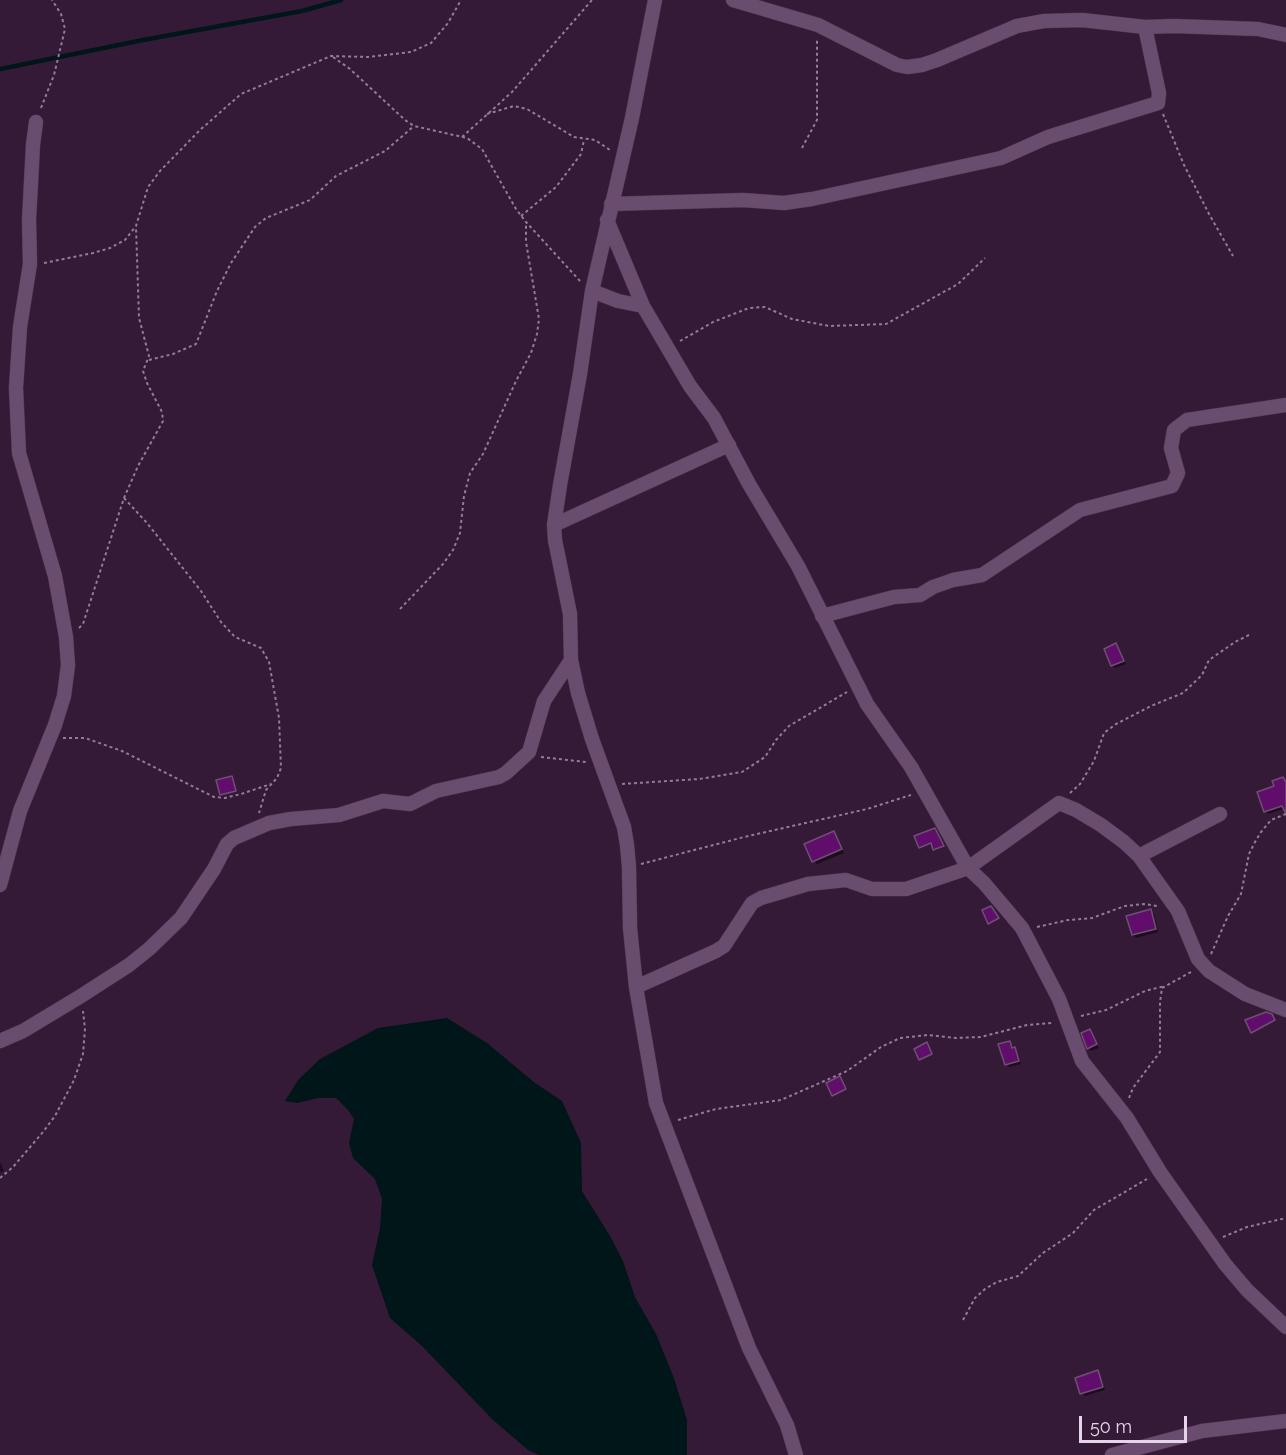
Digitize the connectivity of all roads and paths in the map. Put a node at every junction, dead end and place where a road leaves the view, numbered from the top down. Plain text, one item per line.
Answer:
1 (52, 0) edge
2 (460, 0) edge
3 (592, 0) edge
4 (655, 0) edge
5 (733, 0) edge
6 (818, 25) junction
7 (1145, 27) junction
8 (1286, 35) edge
9 (331, 56) junction
10 (1158, 104) junction
11 (484, 115) junction
12 (36, 122) joint
13 (414, 126) junction
14 (462, 137) junction
15 (584, 140) junction
16 (802, 148) dead end
17 (621, 159) junction
18 (611, 204) junction
19 (521, 216) junction
20 (607, 220) junction
21 (526, 222) junction
22 (136, 226) junction
23 (1233, 256) dead end
24 (985, 258) dead end
25 (30, 264) junction
26 (592, 291) junction
27 (642, 306) junction
28 (671, 356) junction
29 (148, 360) junction
30 (1286, 405) edge
31 (729, 445) junction
32 (124, 498) junction
33 (554, 525) junction
34 (400, 609) dead end
35 (822, 616) junction
36 (1249, 635) dead end
37 (67, 645) junction
38 (571, 660) junction
39 (858, 687) junction
40 (49, 739) junction
41 (525, 757) junction
42 (601, 764) junction
43 (272, 784) junction
44 (610, 786) junction
45 (926, 795) junction
46 (1059, 803) junction
47 (1220, 814) dead end
48 (1286, 814) edge
49 (253, 829) junction
50 (1139, 856) junction
51 (629, 867) junction
52 (968, 868) junction
53 (0, 885) edge
54 (1178, 911) junction
55 (1022, 928) junction
56 (1202, 964) junction
57 (1165, 986) junction
58 (636, 987) junction
59 (81, 996) junction
60 (1286, 1010) edge
61 (1067, 1019) junction
62 (0, 1041) edge
63 (1127, 1118) junction
64 (664, 1123) junction
65 (1160, 1172) junction
66 (0, 1178) edge
67 (1286, 1218) edge
68 (1211, 1244) junction
69 (963, 1320) dead end
70 (1286, 1327) edge
71 (1286, 1421) edge
72 (796, 1455) edge
73 (1112, 1455) edge

1 - 12 path
2 - 9 path
3 - 11 path
4 - 17 street
5 - 6 street
6 - 7 street
6 - 16 path
7 - 8 street
7 - 10 street
9 - 13 path
9 - 22 path
10 - 18 street
10 - 23 path
11 - 14 path
11 - 15 path
12 - 25 street
13 - 14 path
13 - 29 path
14 - 19 path
15 - 17 path
15 - 19 path
17 - 18 street
18 - 20 street
19 - 21 path
20 - 26 street
20 - 27 street
21 - 26 path
21 - 34 path
22 - 25 path
22 - 29 path
24 - 28 path
25 - 37 street
26 - 27 street
26 - 33 street
27 - 28 street
28 - 31 street
29 - 32 path
30 - 35 street
31 - 33 street
31 - 35 street
32 - 37 path
32 - 43 path
33 - 38 street
35 - 39 street
36 - 46 path
37 - 40 street
38 - 41 street
38 - 42 street
39 - 44 path
39 - 45 street
40 - 43 path
40 - 53 street
41 - 42 path
41 - 49 street
42 - 44 street
43 - 49 path
44 - 51 street
45 - 51 path
45 - 52 street
46 - 50 street
46 - 52 street
47 - 50 street
48 - 56 path
49 - 59 street
50 - 54 street
51 - 58 street
52 - 55 street
52 - 58 street
54 - 55 path
54 - 56 street
55 - 61 street
56 - 57 path
56 - 60 street
57 - 61 path
57 - 63 path
58 - 64 street
59 - 62 street
59 - 66 path
61 - 63 street
61 - 64 path
63 - 65 street
64 - 72 street
65 - 68 street
65 - 69 path
67 - 68 path
68 - 70 street
71 - 73 street

